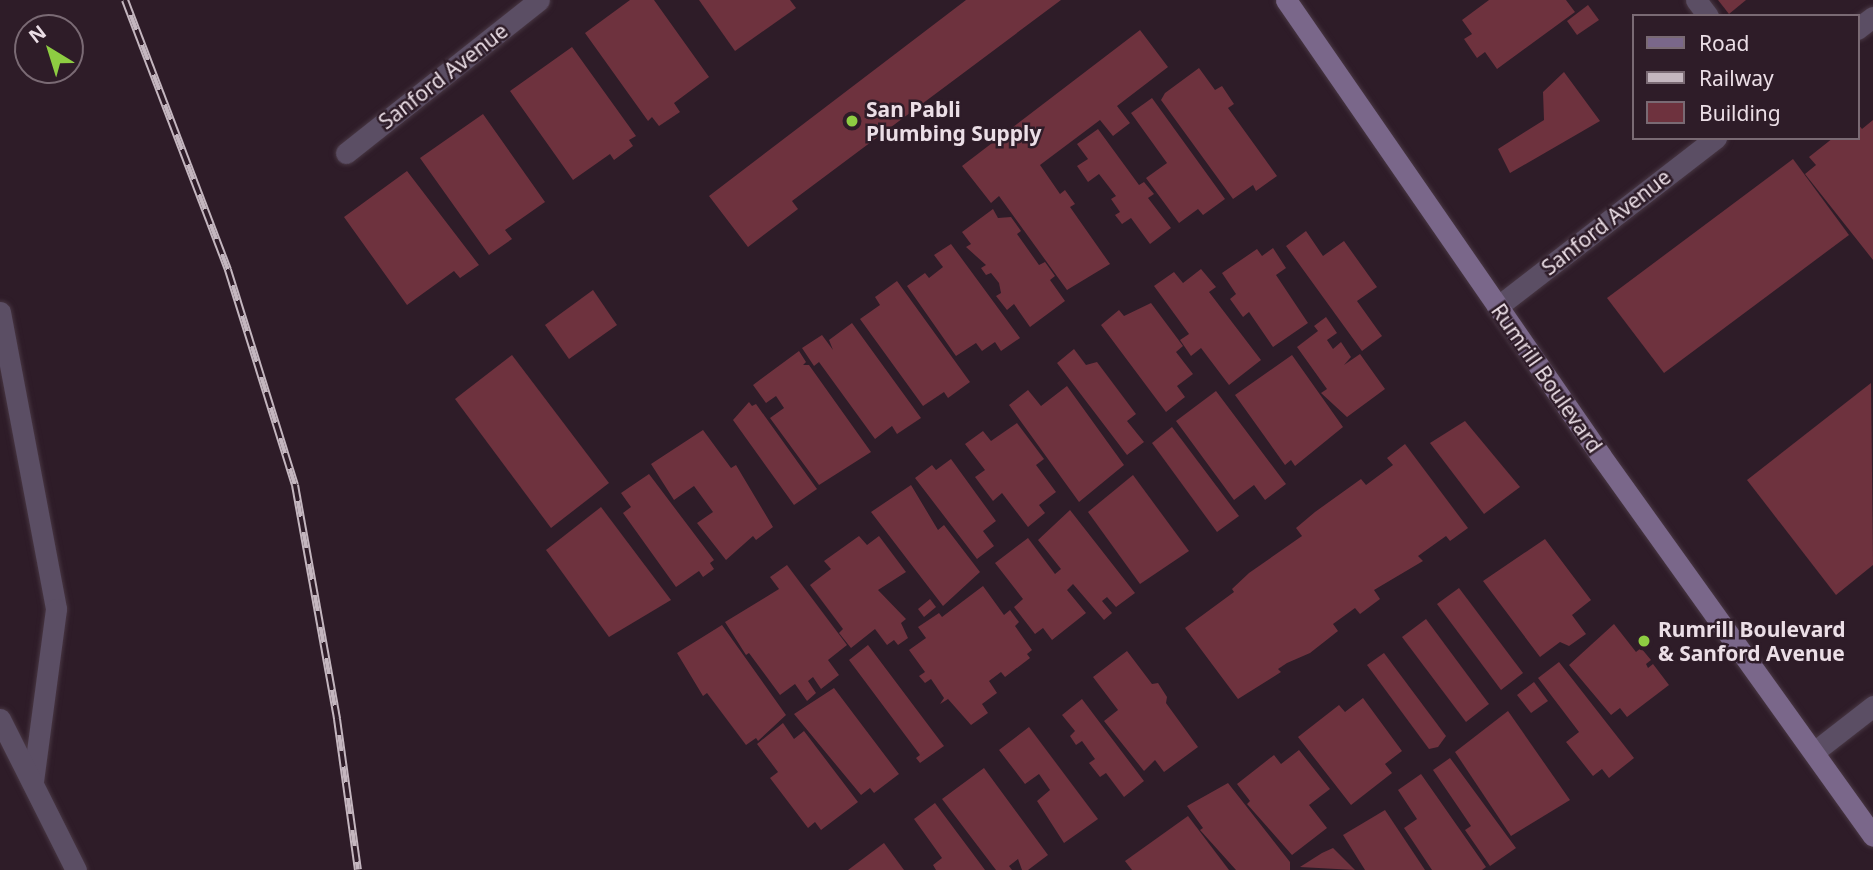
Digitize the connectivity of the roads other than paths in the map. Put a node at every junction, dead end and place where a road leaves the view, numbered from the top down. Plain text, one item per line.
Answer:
1 (539, 0) edge
2 (1286, 0) edge
3 (1873, 16) edge
4 (1859, 27) edge
5 (1713, 140) edge
6 (346, 153) dead end
7 (1497, 307) junction
8 (0, 312) edge
9 (1873, 706) edge
10 (0, 719) edge
11 (1814, 752) junction
12 (33, 781) junction
13 (1873, 836) edge
14 (76, 870) edge

1 - 6 street, Sanford Avenue
2 - 7 main road, Rumrill Boulevard
3 - 4 street
5 - 7 street, Sanford Avenue
7 - 11 main road, Rumrill Boulevard
8 - 12 street
9 - 11 street
10 - 12 street
11 - 13 main road, Rumrill Boulevard
12 - 14 street

